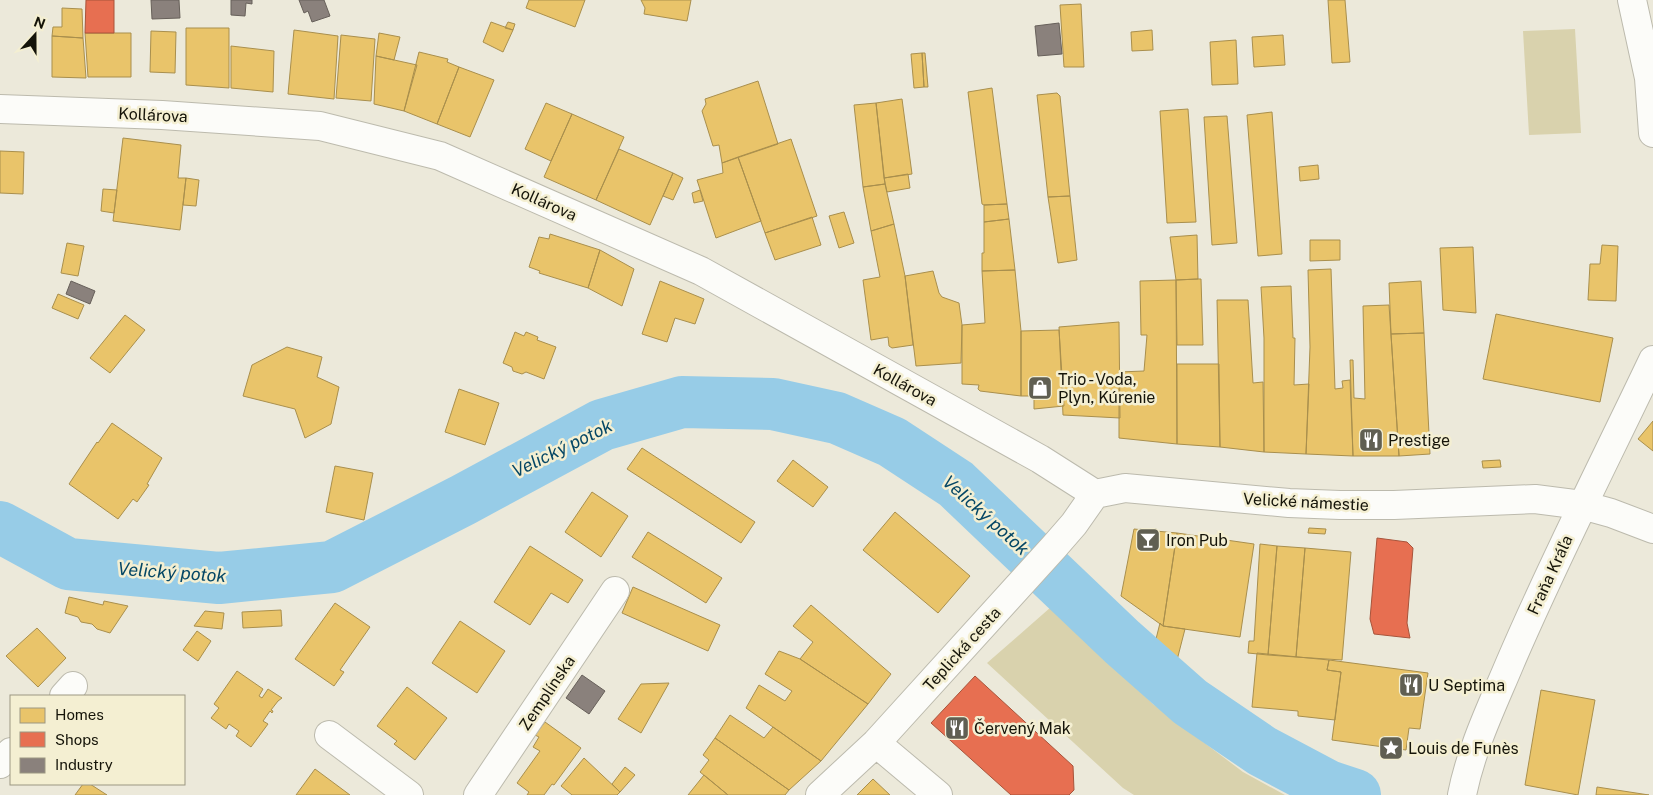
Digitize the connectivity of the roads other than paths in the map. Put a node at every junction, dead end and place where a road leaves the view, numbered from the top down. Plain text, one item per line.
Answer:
1 (1632, 0) edge
2 (0, 109) edge
3 (1653, 133) edge
4 (1653, 360) edge
5 (1095, 494) junction
6 (1582, 505) junction
7 (1653, 529) edge
8 (616, 591) dead end
9 (329, 736) dead end
10 (876, 743) junction
11 (10, 753) edge
12 (0, 764) edge
13 (1463, 794) edge
14 (408, 795) edge
15 (478, 795) edge
16 (820, 795) edge
17 (938, 795) edge

1 - 3 street
2 - 5 street, Kollárova
4 - 6 street, Fraňa Kráľa
5 - 6 street, Velické námestie
5 - 10 street, Teplická cesta
6 - 7 street, Velické námestie
6 - 13 street, Fraňa Kráľa
8 - 15 street, Zemplínska
9 - 14 street
10 - 16 street, Teplická cesta
10 - 17 street
11 - 12 street

